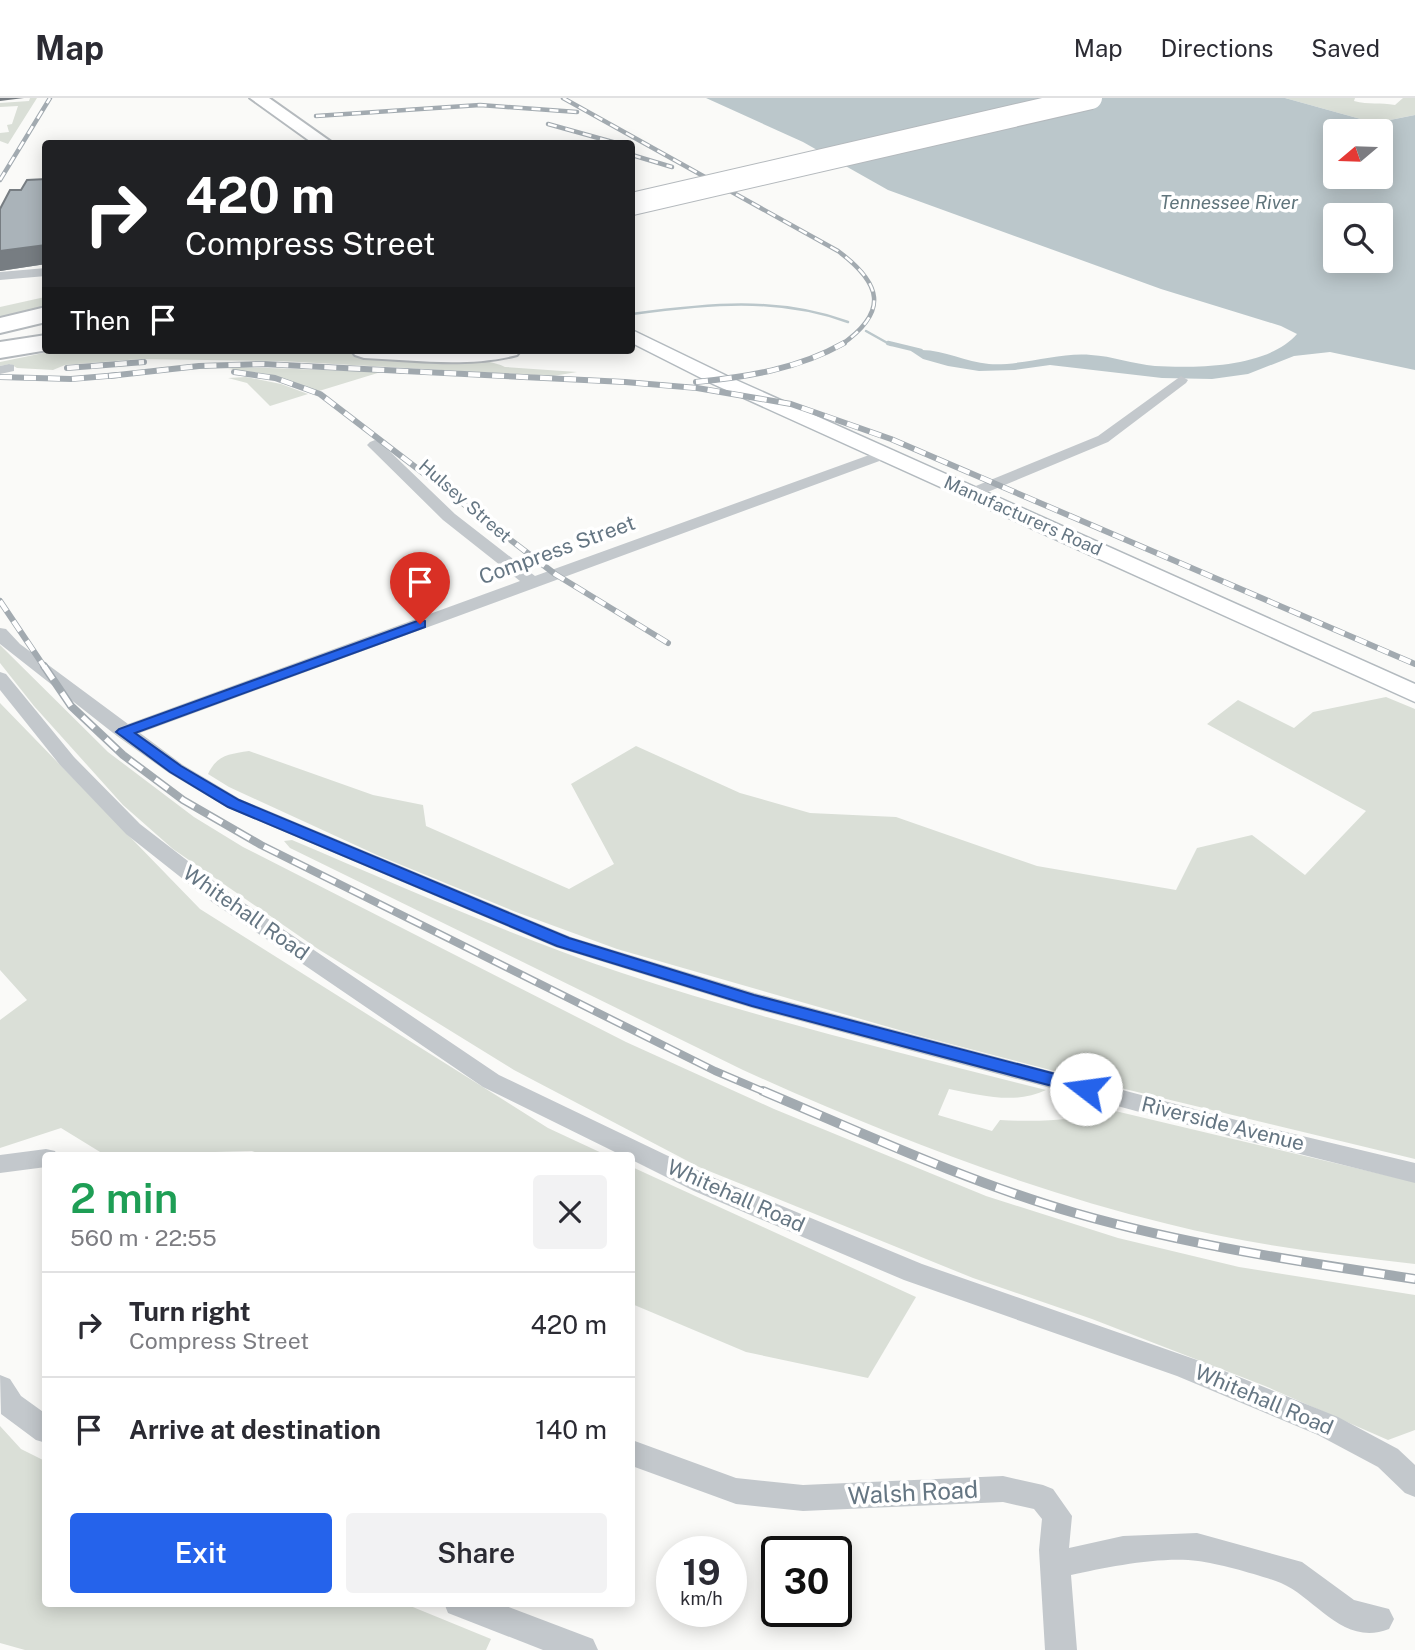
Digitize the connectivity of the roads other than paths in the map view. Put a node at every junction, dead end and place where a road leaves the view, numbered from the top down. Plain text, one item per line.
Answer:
1 (258, 98) edge
2 (1043, 98) edge
3 (1091, 98) edge
4 (925, 125) junction
5 (320, 140) edge
6 (712, 164) dead end
7 (635, 191) edge
8 (635, 203) edge
9 (42, 272) edge
10 (0, 276) edge
11 (42, 315) edge
12 (42, 325) edge
13 (0, 326) edge
14 (0, 334) edge
15 (635, 338) edge
16 (42, 343) edge
17 (447, 354) edge
18 (476, 354) edge
19 (2, 359) edge
20 (1181, 380) dead end
21 (375, 445) dead end
22 (888, 453) junction
23 (972, 493) junction
24 (533, 583) junction
25 (0, 632) edge
26 (1374, 674) junction
27 (0, 678) edge
28 (1415, 684) edge
29 (1415, 694) edge
30 (124, 732) junction
31 (42, 1159) edge
32 (0, 1164) edge
33 (1415, 1172) edge
34 (0, 1387) edge
35 (42, 1429) edge
36 (635, 1454) edge
37 (1415, 1484) edge
38 (1055, 1564) junction
39 (469, 1607) edge
40 (1378, 1619) dead end
41 (582, 1650) edge
42 (1061, 1650) edge

1 - 5 main road
2 - 4 highway
3 - 8 highway, bridge
4 - 6 highway
4 - 7 highway
9 - 10 street
11 - 13 highway
12 - 14 highway
15 - 22 main road, Manufacturers Road
16 - 19 highway
17 - 18 highway
20 - 23 street
21 - 24 street, Hulsey Street
22 - 23 main road, Manufacturers Road
22 - 24 street, Compress Street
23 - 26 main road, Manufacturers Road
24 - 30 street, Compress Street
25 - 30 street, Riverside Avenue
26 - 28 main road
26 - 29 main road, Manufacturers Road
27 - 37 street, Whitehall Road
30 - 33 street, Riverside Avenue
31 - 32 street
34 - 35 street
36 - 38 street, Walsh Road
38 - 40 street
38 - 42 street, Walsh Road
39 - 41 street

